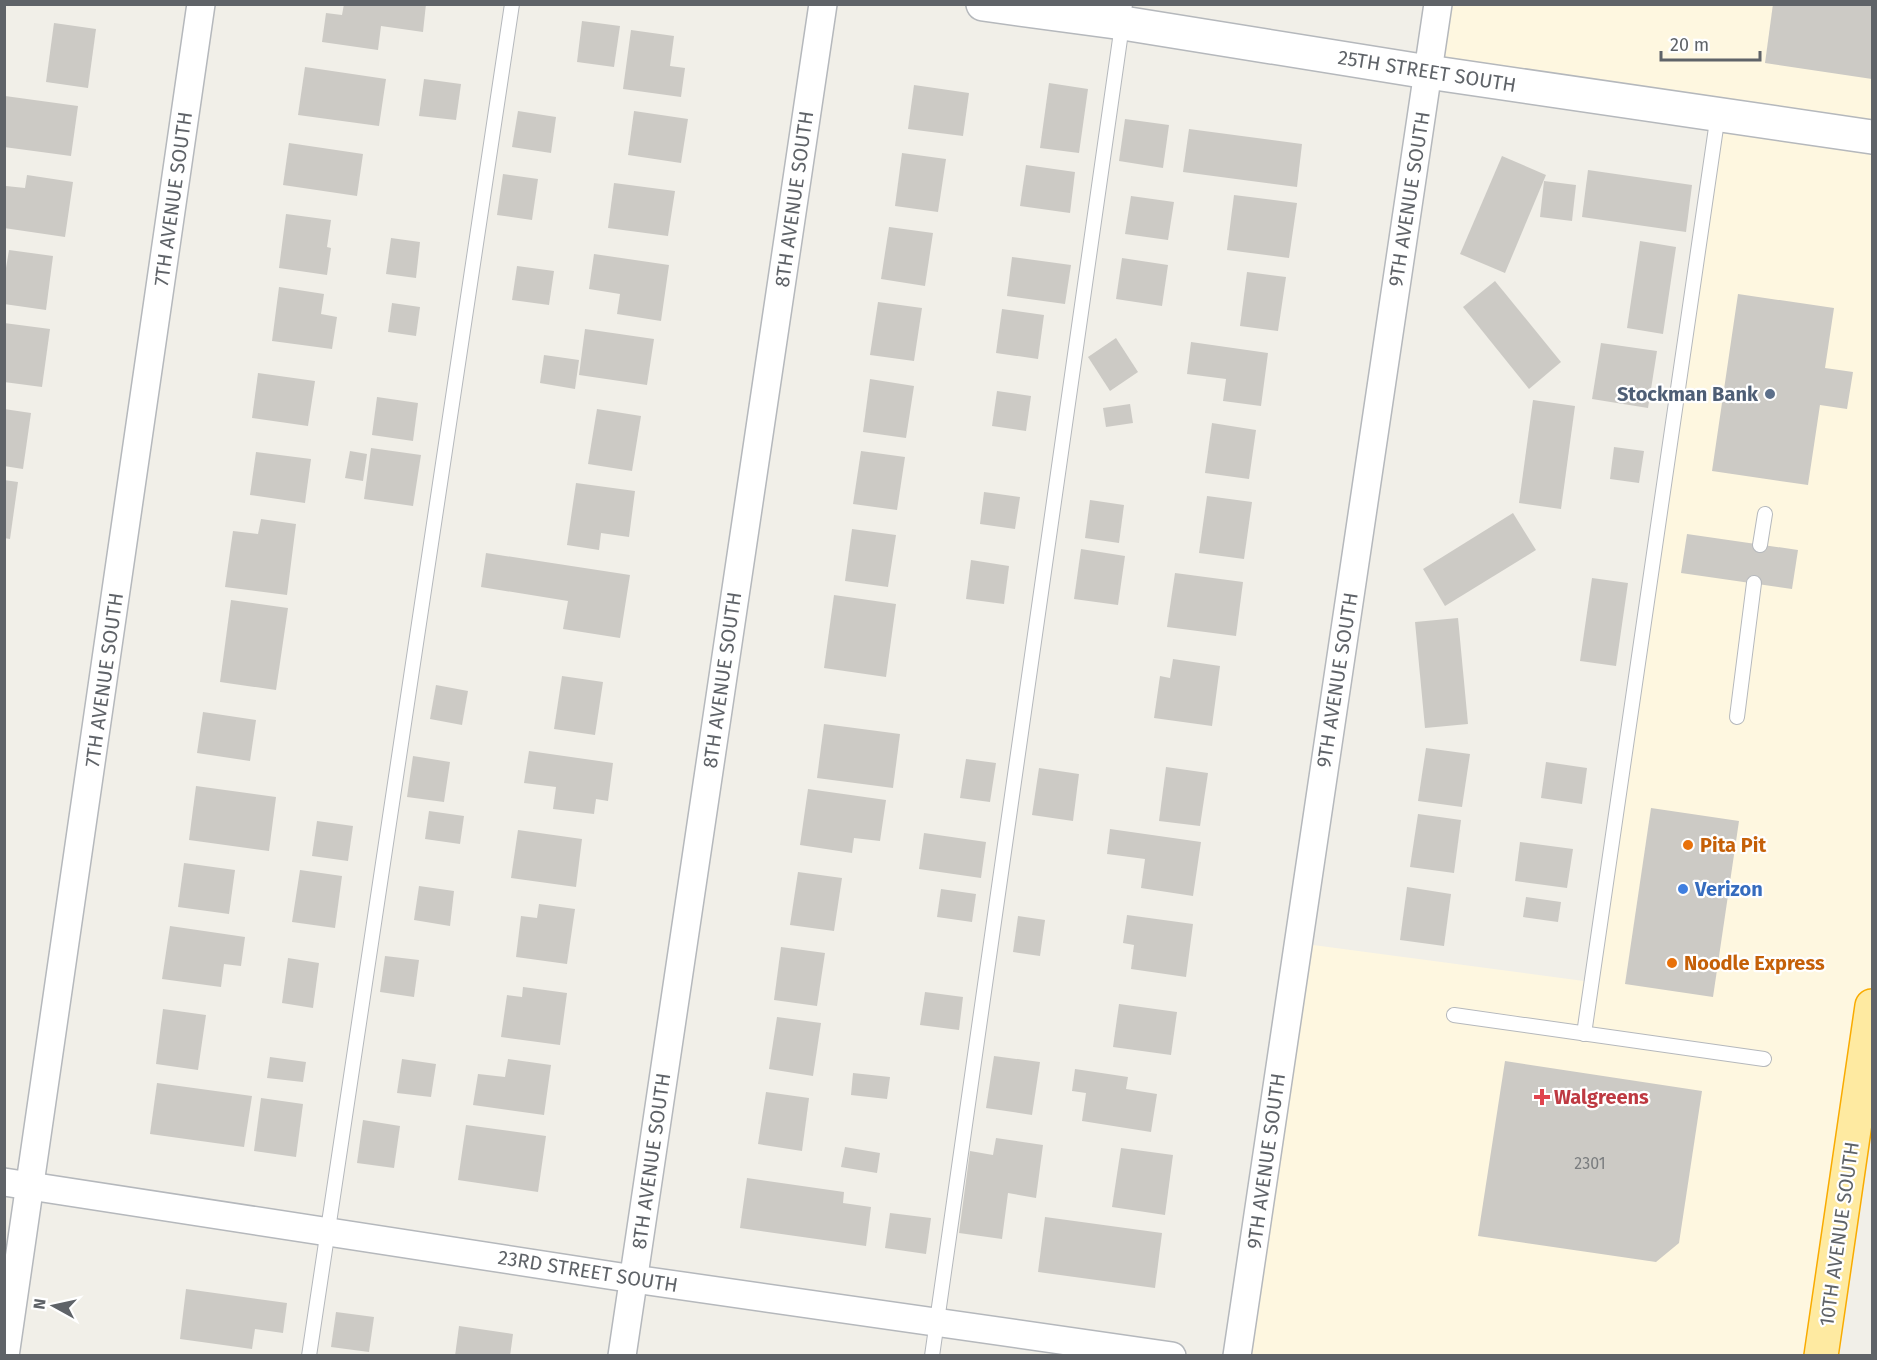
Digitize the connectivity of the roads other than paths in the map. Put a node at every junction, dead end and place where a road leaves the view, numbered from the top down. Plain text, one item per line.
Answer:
1 (201, 4) edge
2 (512, 4) edge
3 (823, 4) edge
4 (982, 4) edge
5 (1438, 4) edge
6 (1124, 14) edge
7 (1428, 72) junction
8 (1718, 114) junction
9 (1872, 137) edge
10 (1765, 514) dead end
11 (1760, 545) dead end
12 (1754, 583) dead end
13 (1737, 717) dead end
14 (1872, 1006) edge
15 (1454, 1015) dead end
16 (1584, 1034) junction
17 (1764, 1059) dead end
18 (4, 1182) edge
19 (31, 1186) junction
20 (328, 1231) junction
21 (634, 1279) junction
22 (937, 1322) junction
23 (5, 1356) edge
24 (309, 1356) edge
25 (622, 1356) edge
26 (932, 1356) edge
27 (1172, 1356) edge
28 (1237, 1356) edge
29 (1821, 1356) edge

1 - 19 street, 7TH AVENUE SOUTH
2 - 20 lane
3 - 21 street, 8TH AVENUE SOUTH
4 - 6 street, 25TH STREET SOUTH
5 - 7 street, 9TH AVENUE SOUTH
6 - 7 street, 25TH STREET SOUTH
6 - 22 lane
7 - 8 street, 25TH STREET SOUTH
7 - 28 street, 9TH AVENUE SOUTH
8 - 9 street, 25TH STREET SOUTH
8 - 16 lane
10 - 11 lane
12 - 13 lane
14 - 29 highway, 10TH AVENUE SOUTH
15 - 16 lane
16 - 17 lane
18 - 19 street, 23RD STREET SOUTH
19 - 20 street, 23RD STREET SOUTH
19 - 23 street, 7TH AVENUE SOUTH
20 - 21 street, 23RD STREET SOUTH
20 - 24 lane
21 - 22 street, 23RD STREET SOUTH
21 - 25 street, 8TH AVENUE SOUTH
22 - 26 lane
22 - 27 street, 23RD STREET SOUTH

